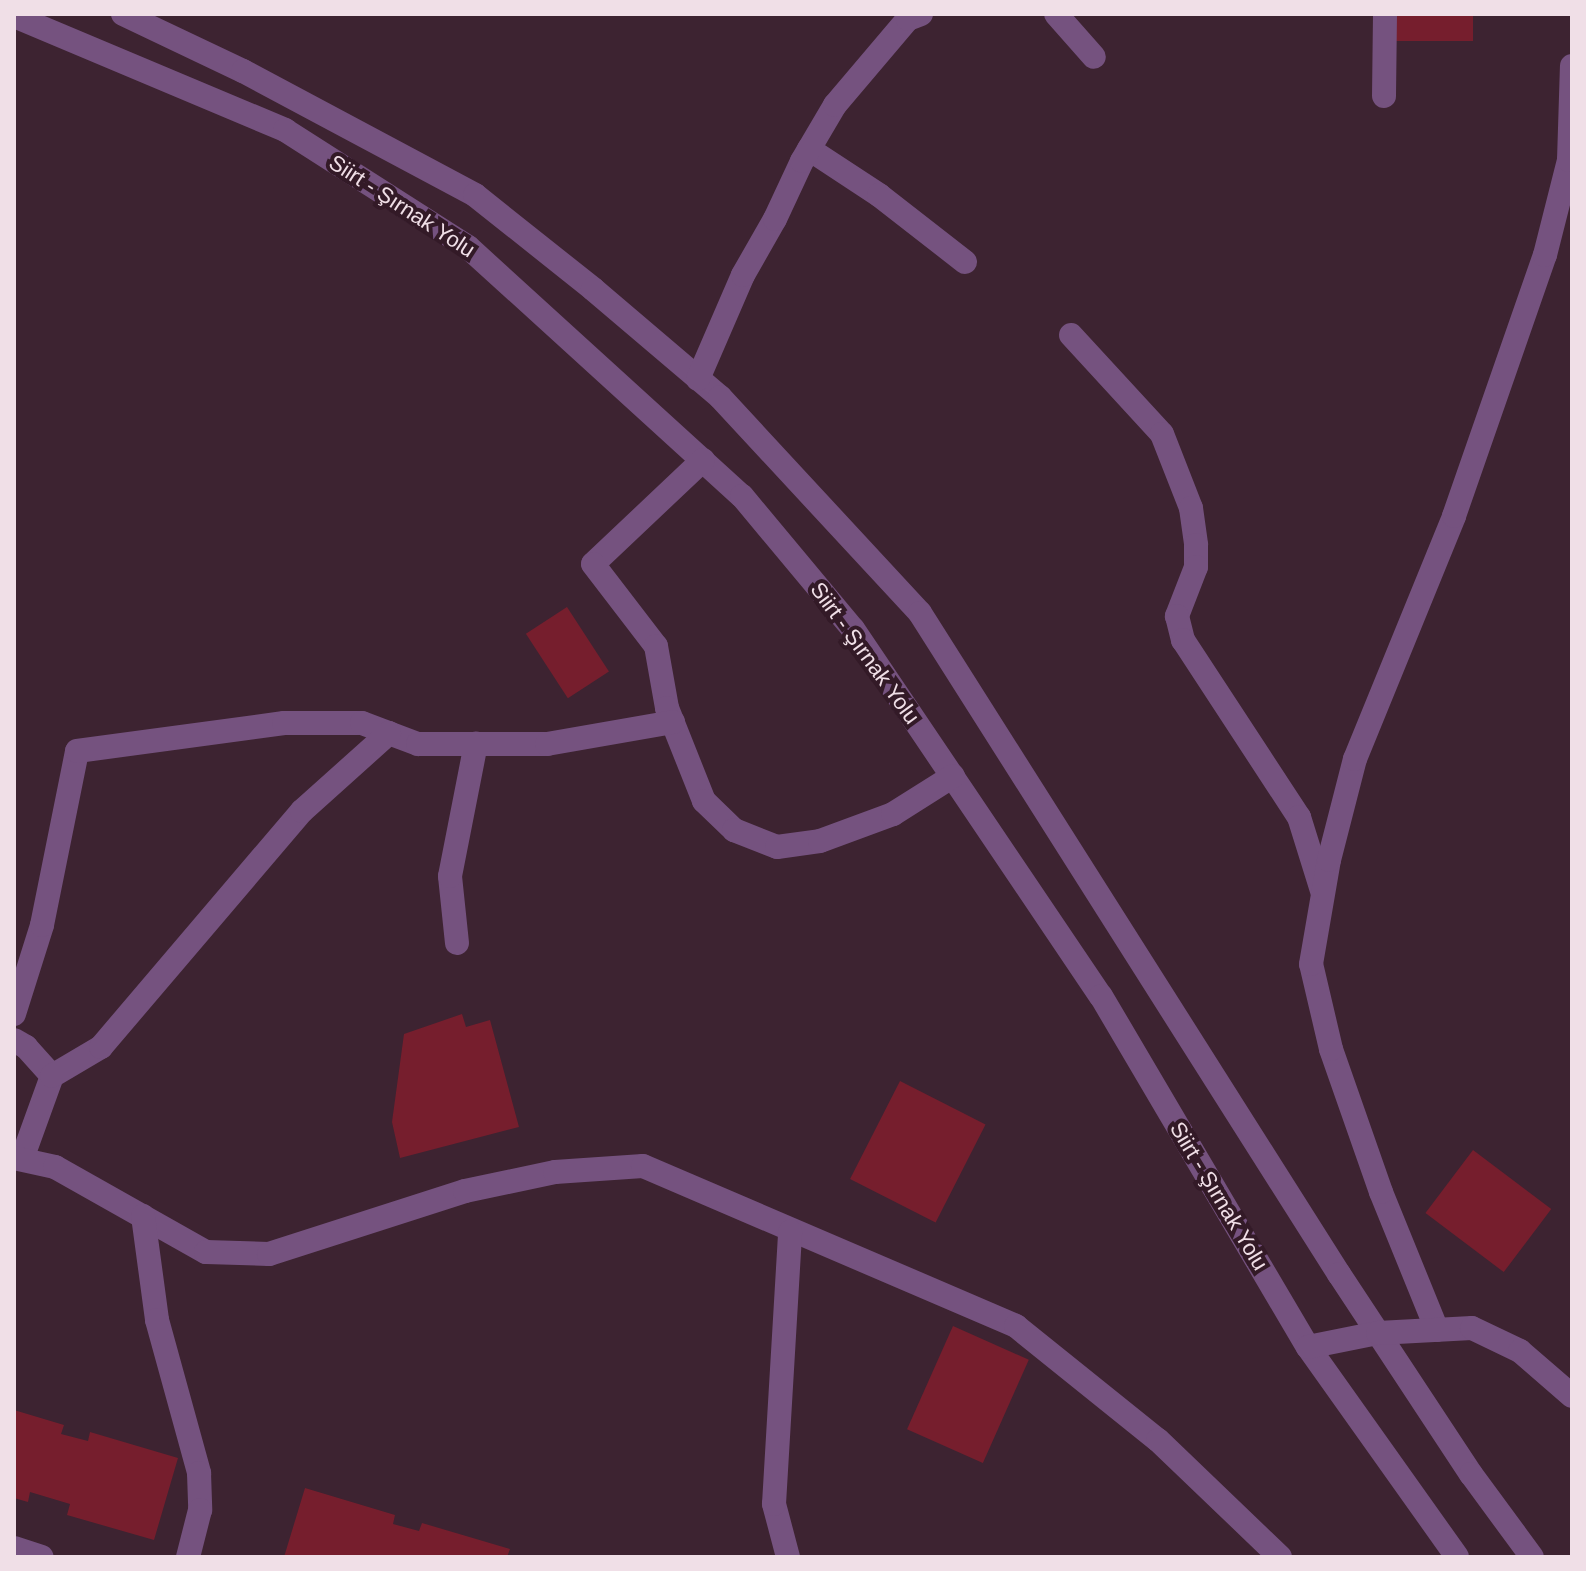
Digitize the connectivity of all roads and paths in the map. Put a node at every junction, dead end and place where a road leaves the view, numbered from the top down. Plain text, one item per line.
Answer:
1 (123, 14) edge
2 (1056, 14) edge
3 (1385, 14) edge
4 (14, 16) edge
5 (912, 16) edge
6 (1094, 57) dead end
7 (1572, 66) edge
8 (1384, 96) dead end
9 (809, 149) junction
10 (965, 262) dead end
11 (1071, 335) dead end
12 (698, 379) junction
13 (703, 460) junction
14 (673, 722) junction
15 (389, 733) junction
16 (476, 744) junction
17 (953, 776) junction
18 (1323, 893) junction
19 (457, 943) dead end
20 (14, 1014) edge
21 (14, 1040) edge
22 (52, 1076) junction
23 (18, 1158) edge
24 (143, 1216) junction
25 (790, 1231) junction
26 (1437, 1330) junction
27 (1378, 1333) junction
28 (1308, 1347) junction
29 (1572, 1396) edge
30 (14, 1548) edge
31 (42, 1557) edge
32 (188, 1557) edge
33 (788, 1557) edge
34 (1280, 1557) edge
35 (1457, 1557) edge
36 (1532, 1557) edge

1 - 12 street, Siirt - Şırnak Yolu
2 - 6 street
3 - 8 street
4 - 13 street, Siirt - Şırnak Yolu
5 - 9 street
7 - 18 street
9 - 10 street
9 - 12 street
11 - 18 street
12 - 27 street, Siirt - Şırnak Yolu
13 - 14 street
13 - 17 street, Siirt - Şırnak Yolu
14 - 16 street
14 - 17 street
15 - 16 street
15 - 20 street
15 - 22 street
16 - 19 street
17 - 28 street, Siirt - Şırnak Yolu
18 - 26 street
21 - 22 street
22 - 23 street
23 - 24 street
24 - 25 street
24 - 32 street
25 - 33 street
25 - 34 street
26 - 27 street
26 - 29 street
27 - 28 street
27 - 36 street, Siirt - Şırnak Yolu
28 - 35 street, Siirt - Şırnak Yolu
30 - 31 street

